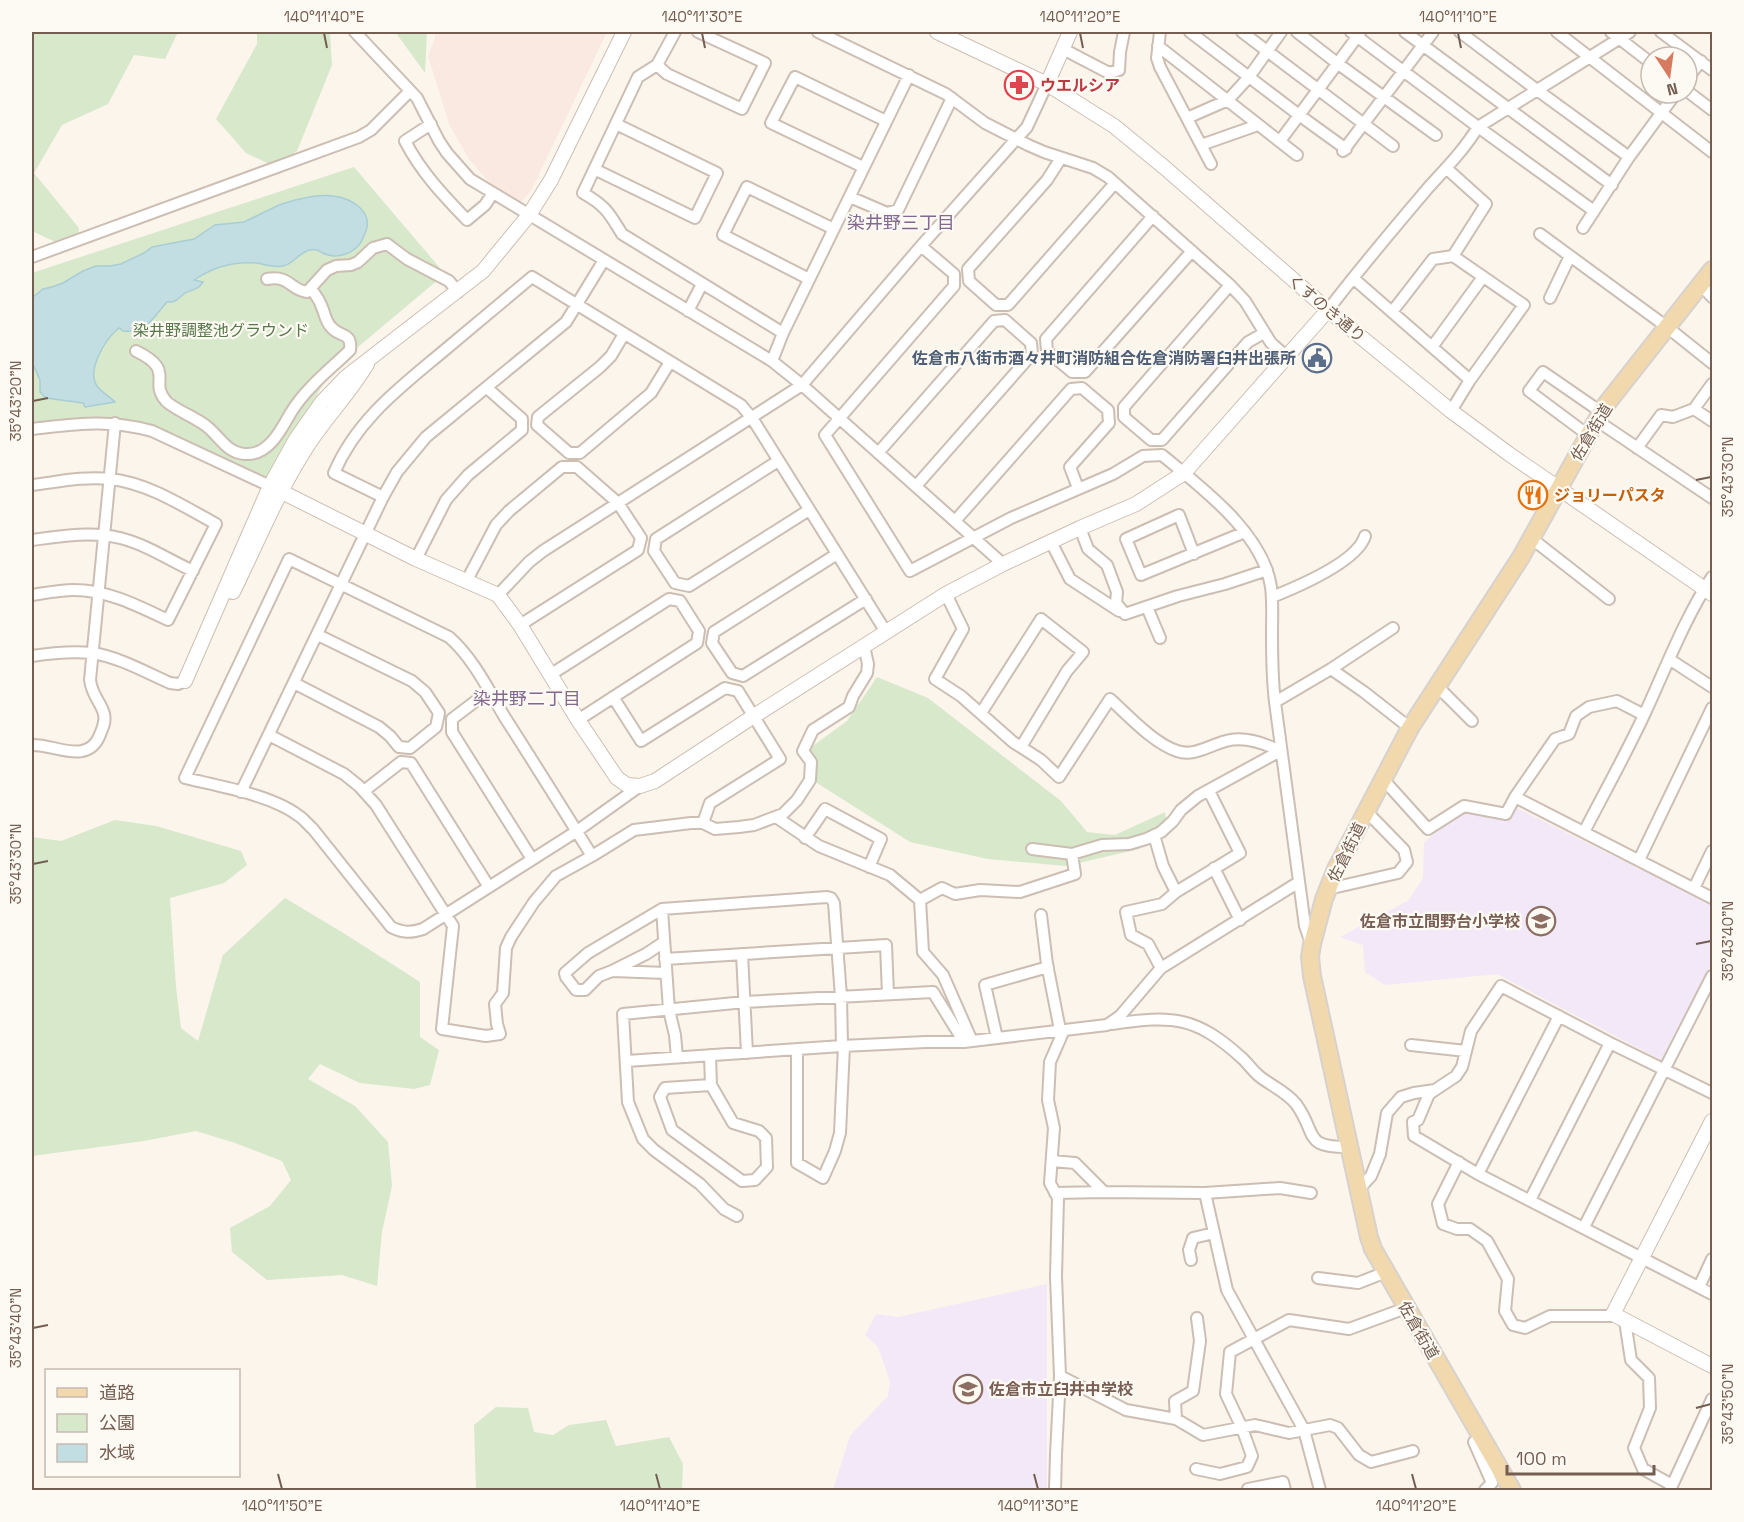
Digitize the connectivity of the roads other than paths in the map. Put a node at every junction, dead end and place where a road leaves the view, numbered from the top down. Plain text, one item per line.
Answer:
1 (355, 32) edge
2 (624, 32) edge
3 (675, 32) edge
4 (698, 32) edge
5 (818, 32) edge
6 (937, 32) edge
7 (1070, 32) edge
8 (1124, 32) edge
9 (1160, 32) edge
10 (1190, 32) edge
11 (1242, 32) edge
12 (1281, 32) edge
13 (1297, 32) edge
14 (1405, 32) edge
15 (1433, 32) edge
16 (1460, 32) edge
17 (1557, 32) edge
18 (1630, 32) edge
19 (1661, 32) edge
20 (1357, 33) edge
21 (1615, 35) edge
22 (1423, 45) junction
23 (1158, 46) junction
24 (1063, 49) junction
25 (1267, 51) junction
26 (1639, 54) edge
27 (1590, 57) junction
28 (1701, 61) junction
29 (1337, 63) junction
30 (1699, 64) edge
31 (657, 65) junction
32 (1404, 70) junction
33 (1713, 70) edge
34 (909, 75) junction
35 (1249, 77) junction
36 (1047, 84) junction
37 (1318, 89) junction
38 (1537, 90) junction
39 (410, 91) junction
40 (952, 98) junction
41 (1385, 98) junction
42 (1228, 100) junction
43 (1699, 100) edge
44 (1667, 105) edge
45 (1507, 108) junction
46 (1713, 110) edge
47 (1661, 113) junction
48 (1299, 115) junction
49 (1186, 118) junction
50 (886, 121) junction
51 (431, 124) junction
52 (616, 124) junction
53 (1258, 124) junction
54 (1365, 124) junction
55 (1478, 128) junction
56 (1436, 135) dead end
57 (1015, 138) junction
58 (1280, 141) junction
59 (1201, 145) junction
60 (1393, 146) dead end
61 (1713, 152) edge
62 (1297, 155) dead end
63 (1629, 157) junction
64 (1061, 158) junction
65 (1211, 164) dead end
66 (863, 168) junction
67 (1446, 168) junction
68 (594, 170) junction
69 (1115, 183) junction
70 (1612, 185) junction
71 (493, 193) junction
72 (850, 197) junction
73 (1594, 211) junction
74 (529, 214) junction
75 (1153, 216) junction
76 (1583, 228) dead end
77 (834, 229) junction
78 (1540, 234) dead end
79 (921, 246) junction
80 (1192, 251) junction
81 (1453, 256) junction
82 (1570, 256) junction
83 (32, 257) edge
84 (604, 260) junction
85 (1713, 270) edge
86 (1483, 277) junction
87 (1353, 278) junction
88 (267, 279) dead end
89 (809, 279) junction
90 (702, 284) junction
91 (1700, 284) junction
92 (1230, 285) junction
93 (311, 289) junction
94 (458, 292) junction
95 (1713, 297) edge
96 (1550, 298) dead end
97 (577, 305) junction
98 (1328, 310) junction
99 (688, 311) junction
100 (1392, 312) junction
101 (1667, 327) junction
102 (783, 333) junction
103 (1264, 333) junction
104 (624, 334) junction
105 (1432, 346) junction
106 (136, 351) dead end
107 (1286, 356) junction
108 (772, 361) junction
109 (670, 362) junction
110 (1713, 363) edge
111 (1470, 380) junction
112 (1713, 384) edge
113 (801, 385) junction
114 (487, 388) junction
115 (1694, 409) junction
116 (1451, 411) junction
117 (752, 418) junction
118 (838, 418) junction
119 (1713, 421) edge
120 (1595, 422) junction
121 (115, 423) junction
122 (32, 429) edge
123 (1637, 448) junction
124 (878, 453) junction
125 (778, 461) junction
126 (1184, 473) junction
127 (109, 478) junction
128 (32, 485) edge
129 (916, 486) junction
130 (1558, 487) junction
131 (276, 489) junction
132 (1078, 489) junction
133 (383, 497) junction
134 (1713, 498) edge
135 (618, 503) junction
136 (809, 510) junction
137 (955, 521) junction
138 (1080, 528) junction
139 (1245, 532) junction
140 (366, 534) junction
141 (104, 536) junction
142 (1365, 536) dead end
143 (974, 537) junction
144 (1531, 538) junction
145 (32, 540) edge
146 (1051, 542) junction
147 (837, 554) junction
148 (1194, 554) junction
149 (416, 559) junction
150 (1003, 564) junction
151 (1268, 570) junction
152 (193, 571) junction
153 (466, 582) junction
154 (342, 584) junction
155 (1710, 587) edge
156 (98, 592) junction
157 (946, 594) junction
158 (32, 595) edge
159 (498, 595) junction
160 (1272, 597) junction
161 (866, 599) junction
162 (1609, 599) dead end
163 (1147, 607) junction
164 (1125, 614) junction
165 (520, 625) junction
166 (1393, 628) dead end
167 (886, 632) junction
168 (318, 635) junction
169 (1160, 638) dead end
170 (864, 646) junction
171 (93, 653) junction
172 (32, 656) edge
173 (1669, 659) junction
174 (1331, 669) junction
175 (550, 675) junction
176 (185, 681) joint
177 (294, 683) junction
178 (1437, 686) junction
179 (1713, 687) edge
180 (489, 691) junction
181 (613, 697) junction
182 (1275, 702) junction
183 (1713, 708) edge
184 (981, 713) junction
185 (754, 716) junction
186 (1644, 716) junction
187 (578, 720) junction
188 (1472, 721) dead end
189 (1410, 728) junction
190 (269, 735) junction
191 (32, 745) edge
192 (1021, 747) junction
193 (1280, 750) junction
194 (1382, 778) junction
195 (640, 786) junction
196 (1209, 790) junction
197 (364, 791) junction
198 (241, 792) junction
199 (1515, 797) junction
200 (1366, 811) junction
201 (776, 817) junction
202 (703, 823) junction
203 (577, 831) junction
204 (1584, 832) junction
205 (1154, 835) junction
206 (805, 837) junction
207 (1032, 849) dead end
208 (1713, 850) edge
209 (1072, 854) junction
210 (592, 856) junction
211 (532, 859) junction
212 (1639, 860) junction
213 (869, 867) junction
214 (1214, 868) junction
215 (1299, 882) junction
216 (489, 887) junction
217 (1694, 888) junction
218 (1328, 889) junction
219 (1176, 892) junction
220 (1713, 898) edge
221 (920, 900) junction
222 (662, 909) junction
223 (446, 915) junction
224 (1041, 915) dead end
225 (1240, 920) junction
226 (664, 942) junction
227 (1312, 944) junction
228 (838, 948) junction
229 (742, 954) junction
230 (665, 959) junction
231 (1048, 967) junction
232 (1161, 968) junction
233 (612, 971) junction
234 (666, 973) junction
235 (1713, 976) edge
236 (888, 994) junction
237 (841, 997) junction
238 (745, 1002) junction
239 (669, 1010) junction
240 (1558, 1016) junction
241 (1107, 1025) junction
242 (1062, 1030) junction
243 (997, 1038) junction
244 (968, 1041) junction
245 (1611, 1043) junction
246 (1411, 1045) dead end
247 (843, 1046) junction
248 (797, 1049) junction
249 (1466, 1051) junction
250 (747, 1053) junction
251 (710, 1055) junction
252 (677, 1058) junction
253 (627, 1061) junction
254 (1664, 1070) junction
255 (711, 1084) junction
256 (1436, 1090) junction
257 (1713, 1093) edge
258 (1713, 1121) edge
259 (1350, 1147) junction
260 (1052, 1161) junction
261 (1459, 1162) junction
262 (1478, 1174) junction
263 (1359, 1189) junction
264 (1104, 1192) junction
265 (1055, 1193) junction
266 (1205, 1193) junction
267 (1311, 1193) dead end
268 (1530, 1200) junction
269 (737, 1215) dead end
270 (1584, 1227) junction
271 (1214, 1233) junction
272 (1643, 1258) junction
273 (1713, 1259) edge
274 (1191, 1260) dead end
275 (1386, 1272) junction
276 (1318, 1278) dead end
277 (1699, 1287) junction
278 (1713, 1294) edge
279 (1406, 1308) junction
280 (1197, 1318) dead end
281 (1621, 1318) junction
282 (1253, 1338) junction
283 (1713, 1366) edge
284 (1060, 1376) junction
285 (1713, 1400) edge
286 (1176, 1419) junction
287 (1242, 1428) junction
288 (1304, 1430) junction
289 (1482, 1437) junction
290 (1413, 1451) dead end
291 (1196, 1469) dead end
292 (1671, 1488) edge
293 (1511, 1490) edge
294 (1055, 1491) edge
295 (1248, 1491) edge
296 (1285, 1491) edge
297 (1320, 1491) edge
298 (1485, 1491) edge

1 - 39 street
2 - 74 street
3 - 31 street
4 - 31 street
5 - 34 street
6 - 36 street, くすのき通り
7 - 24 street
8 - 24 street
9 - 23 street
10 - 35 street
11 - 25 street
12 - 25 street
13 - 29 street
14 - 22 street
15 - 22 street
16 - 38 street
17 - 27 street
18 - 21 street
19 - 28 street
20 - 29 street
20 - 32 street
21 - 26 street
21 - 27 street
22 - 32 street
22 - 45 street
23 - 42 street
23 - 49 street
24 - 36 street
25 - 35 street
25 - 37 street
27 - 38 street
27 - 47 street
28 - 30 street
28 - 33 street
29 - 37 street
29 - 41 street
31 - 52 street
32 - 41 street
32 - 55 street
34 - 40 street
34 - 50 street
35 - 42 street
35 - 48 street
36 - 57 street
36 - 98 street, くすのき通り
37 - 48 street
37 - 54 street
38 - 45 street
38 - 63 street
39 - 51 street
39 - 83 street
40 - 57 street
40 - 72 street
41 - 54 street
41 - 56 street
42 - 49 street
42 - 53 street
43 - 46 street
44 - 47 street
45 - 55 street
45 - 70 street
47 - 61 street
47 - 63 street
48 - 54 street
48 - 58 street
49 - 59 street
50 - 66 street
50 - 66 street
51 - 71 street
51 - 71 street
52 - 68 street
52 - 68 street
53 - 58 street
53 - 59 street
54 - 60 street
55 - 67 street
55 - 73 street
57 - 64 street
57 - 79 street
58 - 62 street
59 - 65 street
63 - 70 street
64 - 69 street
64 - 69 street
66 - 72 street
67 - 81 street
67 - 87 street
68 - 90 street
69 - 75 street
70 - 73 street
71 - 74 street
72 - 77 street
73 - 76 street
74 - 84 street
74 - 94 street
75 - 80 street
75 - 80 street
77 - 89 street
77 - 89 street
78 - 82 street
79 - 113 street
79 - 118 street
80 - 92 street
81 - 86 street
81 - 100 street
82 - 96 street
82 - 101 street
84 - 97 street
84 - 99 street
85 - 91 main road, 佐倉街道
86 - 105 street
86 - 111 street
87 - 98 street
87 - 100 street
88 - 93 street
89 - 102 street
90 - 99 street
90 - 102 street
91 - 95 street
91 - 101 main road, 佐倉街道
92 - 103 street
92 - 103 street
93 - 94 street
93 - 106 street
94 - 131 street
97 - 104 street
97 - 114 street
97 - 133 street
98 - 107 street
98 - 116 street, くすのき通り
99 - 108 street
100 - 105 street
101 - 110 street
101 - 120 main road, 佐倉街道
102 - 108 street
103 - 107 street
104 - 109 street
104 - 109 street
105 - 111 street
107 - 126 street
108 - 113 street
109 - 117 street
111 - 116 street
112 - 115 street
113 - 117 street
113 - 118 street
114 - 133 street
114 - 149 street
115 - 119 street
115 - 123 street
116 - 130 street, くすのき通り
117 - 125 street
117 - 135 street
118 - 124 street
118 - 143 street
120 - 120 street
120 - 123 street
120 - 130 main road, 佐倉街道
121 - 122 street
121 - 127 street
121 - 131 street
123 - 134 street
124 - 129 street
124 - 129 street
125 - 136 street
125 - 136 street
126 - 132 street
126 - 138 street
126 - 139 street
127 - 128 street
127 - 141 street
127 - 152 street
129 - 137 street
130 - 144 main road, 佐倉街道
130 - 155 street, くすのき通り
131 - 140 street
131 - 176 street
132 - 137 street
132 - 143 street
133 - 140 street
135 - 153 street
135 - 159 street
135 - 165 street
136 - 147 street
137 - 143 street
138 - 146 street
138 - 164 street
139 - 148 street
139 - 151 street
140 - 149 street
140 - 154 street
141 - 145 street
141 - 152 street
141 - 156 street
142 - 160 street
143 - 150 street
144 - 162 street
144 - 178 main road, 佐倉街道
146 - 150 street
146 - 164 street
147 - 161 street
147 - 161 street
148 - 148 street
149 - 153 street
150 - 157 street
151 - 160 street
151 - 163 street
152 - 156 street
153 - 159 street
154 - 168 street
154 - 180 street
154 - 198 street
155 - 173 street
156 - 158 street
156 - 171 street
157 - 167 street
157 - 184 street
159 - 165 street
160 - 182 street
161 - 167 street
163 - 164 street
163 - 169 street
165 - 175 street
166 - 174 street
167 - 170 street
168 - 177 street
168 - 177 street
170 - 185 street
170 - 201 street
171 - 172 street
171 - 176 street
171 - 191 street
173 - 179 street
173 - 186 street
174 - 182 street
174 - 189 street
175 - 181 street
175 - 187 street
177 - 190 street
178 - 188 street
178 - 189 main road, 佐倉街道
180 - 203 street
180 - 211 street
181 - 185 street
181 - 187 street
182 - 193 street
183 - 212 street
184 - 192 street
184 - 192 street
185 - 195 street
185 - 202 street
186 - 199 street
186 - 204 street
187 - 195 street
189 - 194 main road, 佐倉街道
190 - 197 street
190 - 198 street
192 - 193 street
193 - 196 street
193 - 215 street
194 - 199 street
194 - 200 main road, 佐倉街道
195 - 203 street
196 - 205 street
196 - 214 street
197 - 216 street
197 - 223 street
198 - 223 street
199 - 204 street
200 - 218 main road, 佐倉街道
200 - 218 street
201 - 202 street
201 - 206 street
202 - 210 street
203 - 210 street
203 - 211 street
204 - 212 street
205 - 209 street
205 - 219 street
206 - 213 street
206 - 213 street
207 - 209 street
208 - 217 street
209 - 221 street
210 - 223 street
211 - 216 street
212 - 217 street
213 - 221 street
214 - 219 street
214 - 225 street
215 - 225 street
215 - 227 street
216 - 223 street
217 - 220 street
218 - 227 main road, 佐倉街道
219 - 232 street
221 - 244 street
222 - 226 street
222 - 228 street
222 - 233 street
224 - 231 street
225 - 232 street
226 - 230 street
226 - 233 street
227 - 259 main road, 佐倉街道
228 - 229 street
228 - 236 street
228 - 237 street
229 - 230 street
229 - 238 street
230 - 234 street
231 - 242 street
231 - 243 street
232 - 241 street
233 - 234 street
234 - 239 street
235 - 254 street
236 - 237 street
236 - 244 street
237 - 238 street
237 - 247 street
238 - 239 street
238 - 250 street
239 - 252 street
239 - 253 street
240 - 245 street
240 - 249 street
240 - 262 street
241 - 242 street
241 - 259 street
242 - 243 street
242 - 260 street
243 - 244 street
244 - 247 street
245 - 254 street
245 - 268 street
246 - 249 street
247 - 248 street
247 - 248 street
248 - 250 street
249 - 256 street
250 - 251 street
251 - 252 street
251 - 255 street
252 - 253 street
253 - 269 street
254 - 257 street
254 - 270 street
255 - 255 street
256 - 261 street
256 - 263 street
258 - 272 street
259 - 263 main road, 佐倉街道
260 - 264 street
260 - 265 street
261 - 262 street
261 - 281 street
262 - 268 street
263 - 275 main road, 佐倉街道
264 - 265 street
264 - 266 street
265 - 284 street
266 - 267 street
266 - 271 street
268 - 270 street
270 - 272 street
271 - 274 street
271 - 282 street
272 - 277 street
272 - 281 street
273 - 277 street
275 - 276 street
275 - 279 main road, 佐倉街道
277 - 278 street
279 - 282 street
279 - 289 main road, 佐倉街道
280 - 286 street
281 - 283 street
281 - 292 street
282 - 287 street
282 - 288 street
284 - 286 street
284 - 294 street
285 - 292 street
286 - 287 street
287 - 288 street
287 - 291 street
288 - 290 street
288 - 297 street
289 - 293 main road, 佐倉街道
289 - 298 street
295 - 296 street

